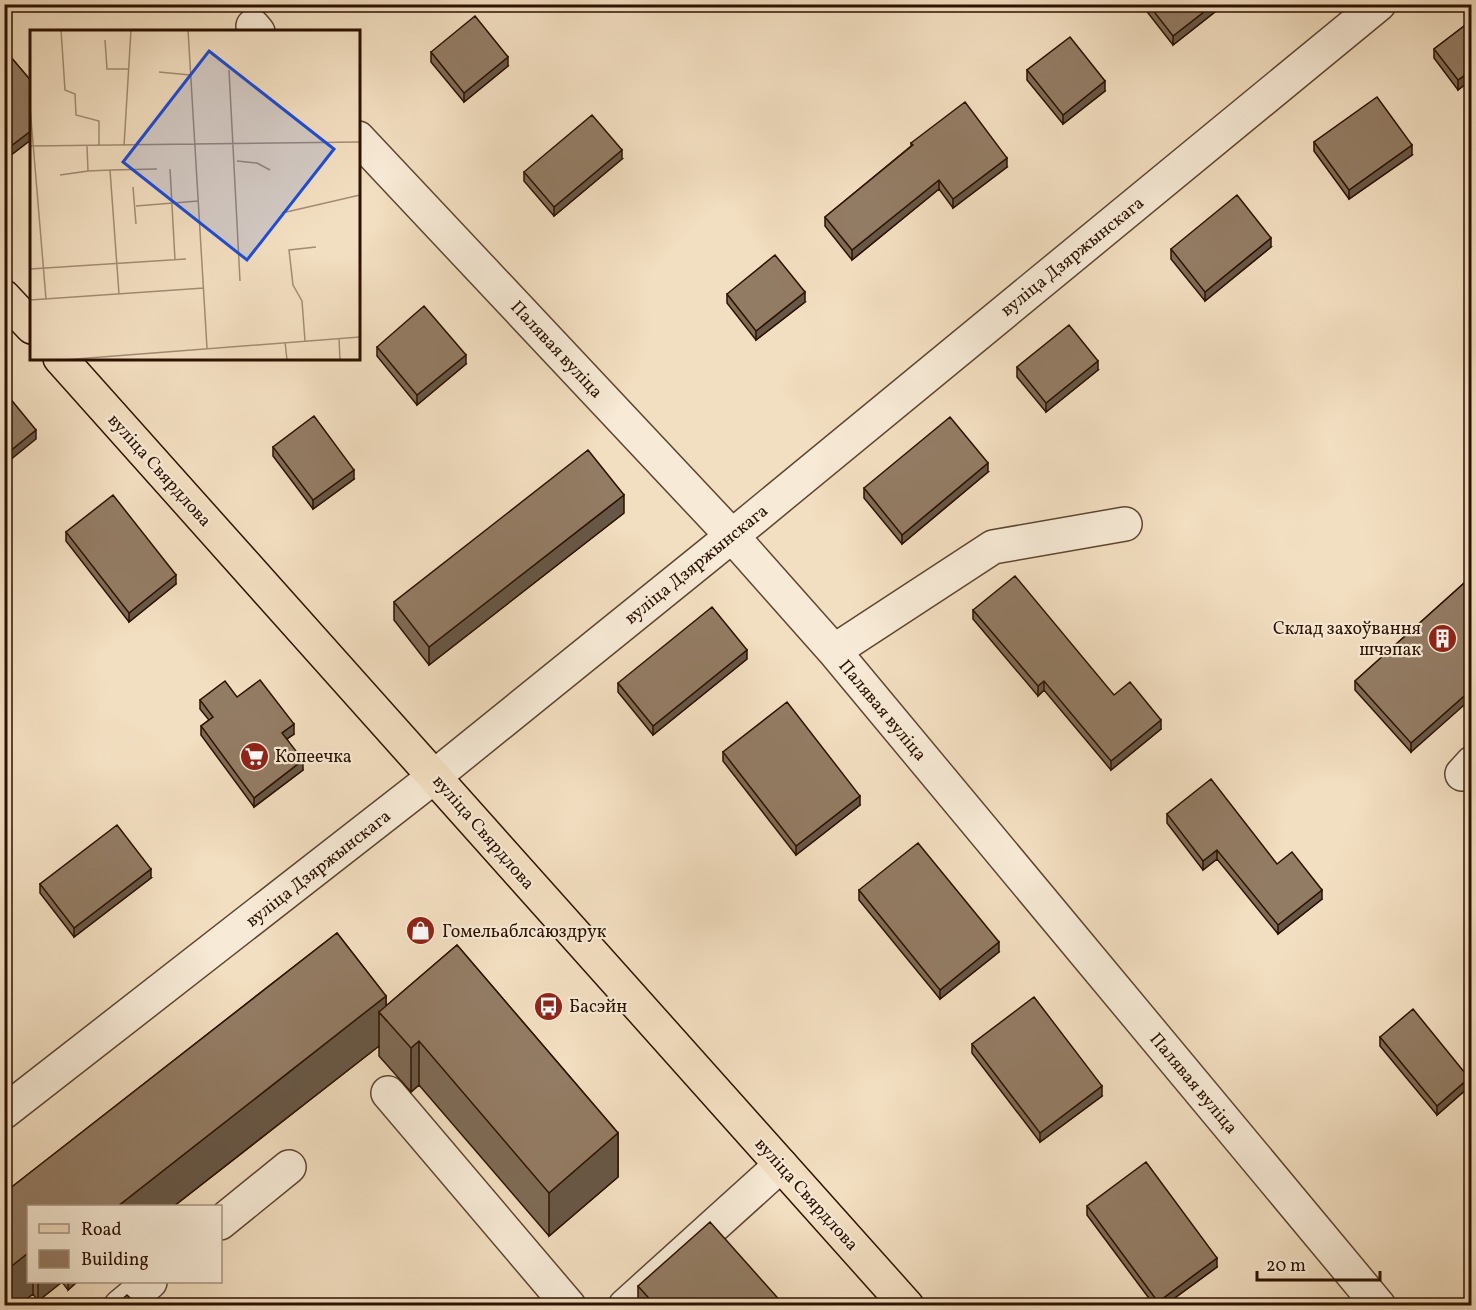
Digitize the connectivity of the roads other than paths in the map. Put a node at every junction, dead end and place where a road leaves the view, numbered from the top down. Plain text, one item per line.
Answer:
1 (1379, 4) edge
2 (360, 140) edge
3 (4, 297) edge
4 (30, 325) edge
5 (62, 360) edge
6 (1125, 524) dead end
7 (732, 536) junction
8 (834, 651) junction
9 (435, 776) junction
10 (388, 1093) dead end
11 (4, 1112) edge
12 (781, 1165) junction
13 (289, 1167) dead end
14 (222, 1221) edge
15 (148, 1283) edge
16 (121, 1305) edge
17 (569, 1305) edge
18 (625, 1305) edge
19 (907, 1305) edge
20 (1379, 1305) edge

1 - 7 street, вуліца Дзяржынскага
2 - 7 street, Палявая вуліца
3 - 4 main road
5 - 9 main road, вуліца Свярдлова
6 - 8 street
7 - 8 street, Палявая вуліца
7 - 9 street, вуліца Дзяржынскага
8 - 20 street, Палявая вуліца
9 - 11 street, вуліца Дзяржынскага
9 - 12 main road, вуліца Свярдлова
10 - 17 street
12 - 18 street
12 - 19 main road, вуліца Свярдлова
13 - 14 street
15 - 16 street

